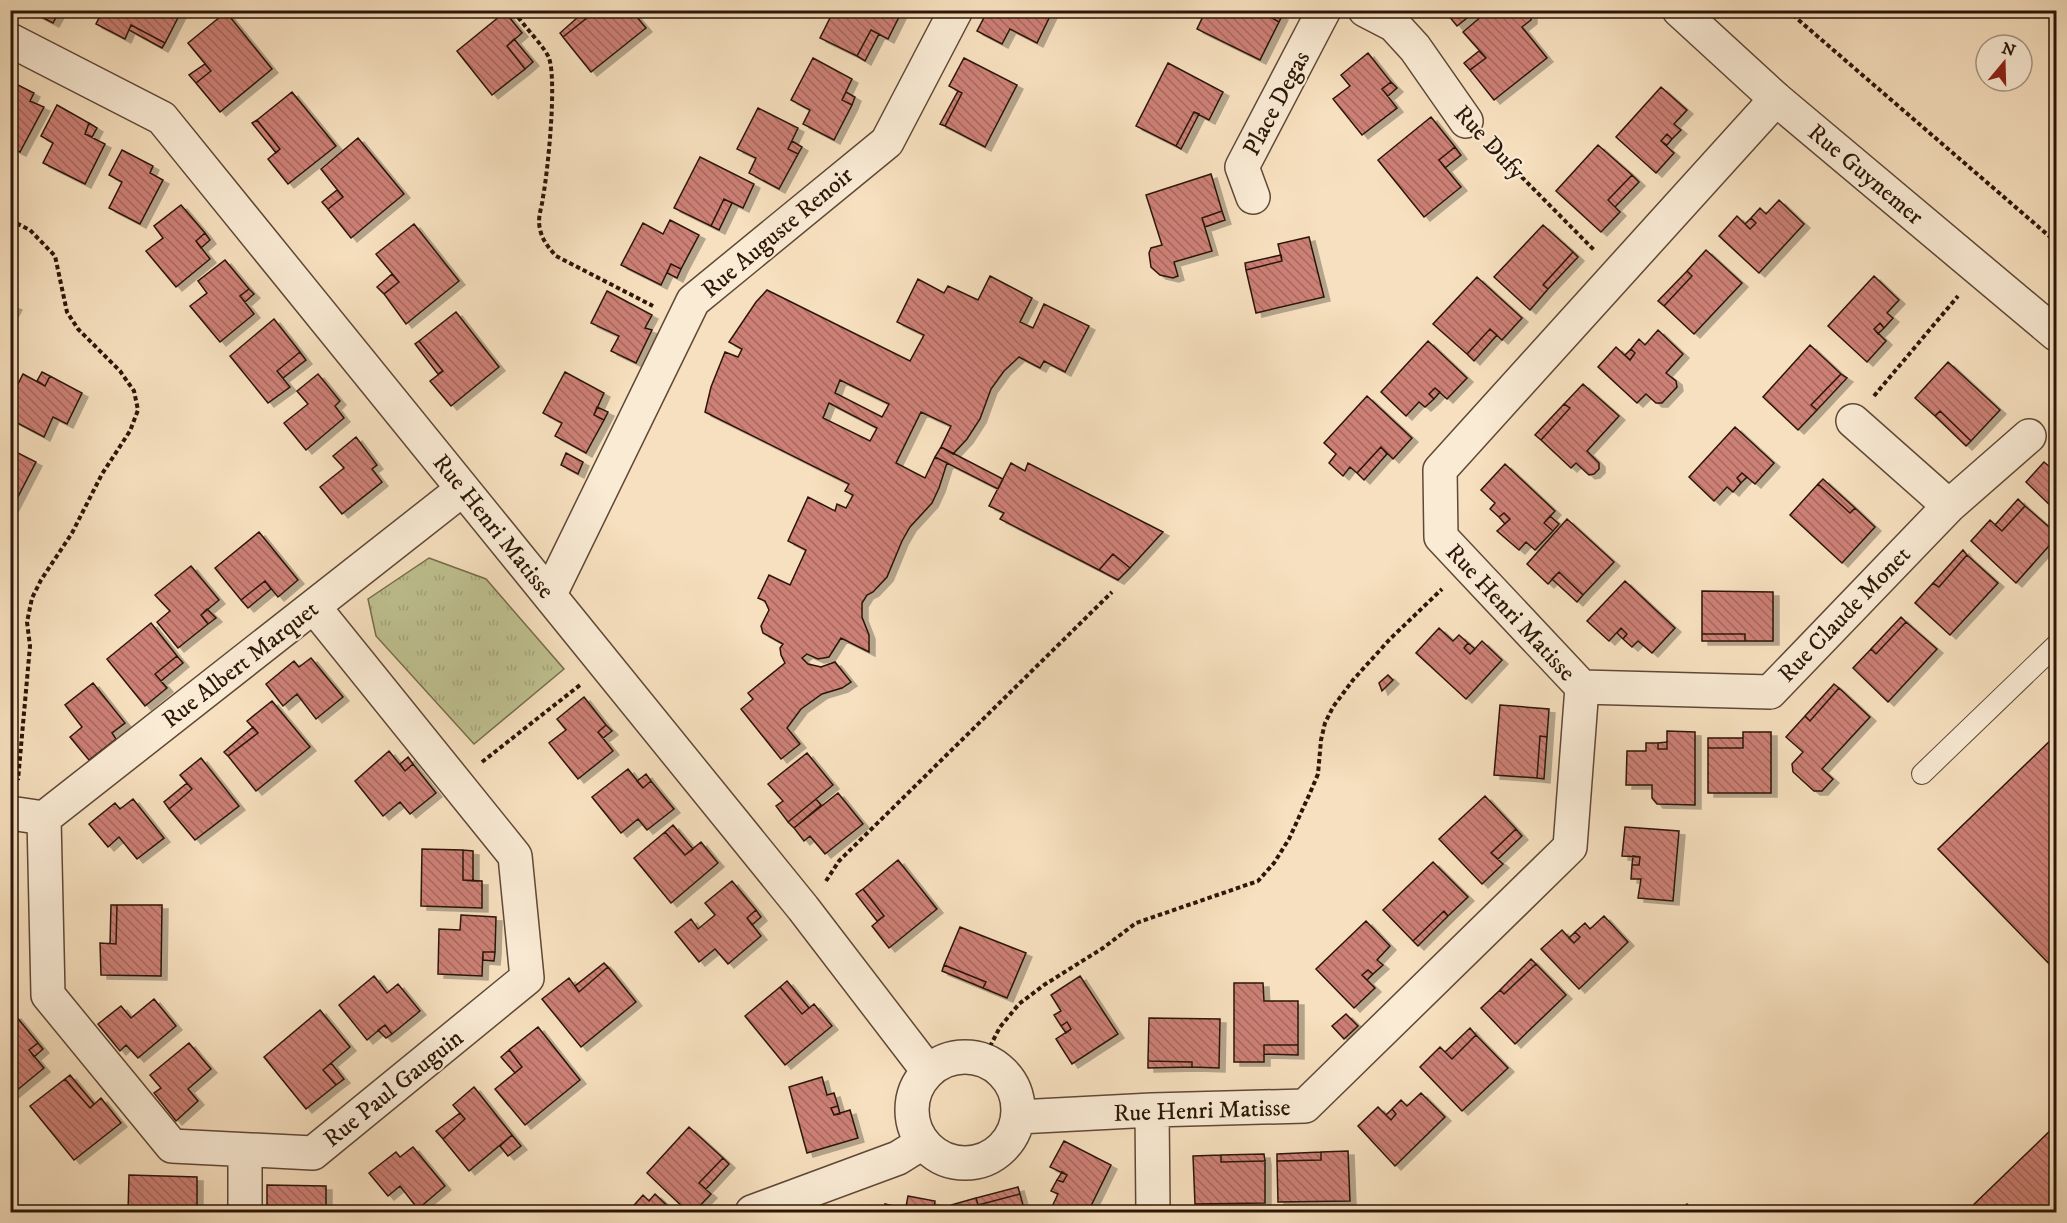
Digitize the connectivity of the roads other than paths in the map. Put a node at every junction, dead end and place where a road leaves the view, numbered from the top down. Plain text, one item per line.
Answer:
1 (956, 10) edge
2 (1324, 10) edge
3 (1365, 10) edge
4 (1679, 10) edge
5 (10, 40) edge
6 (1776, 99) junction
7 (1466, 121) road end
8 (1253, 197) dead end
9 (2056, 334) edge
10 (1853, 421) road end
11 (2029, 436) dead end
12 (463, 489) junction
13 (1949, 506) junction
14 (550, 594) junction
15 (314, 607) junction
16 (2056, 645) edge
17 (1582, 687) junction
18 (1922, 774) dead end
19 (23, 815) edge
20 (928, 1071) junction
21 (1152, 1110) junction
22 (1018, 1117) junction
23 (922, 1143) junction
24 (245, 1150) junction
25 (245, 1212) edge
26 (752, 1212) edge
27 (1153, 1212) edge

1 - 14 street, Rue Auguste Renoir
2 - 8 street, Place Degas
3 - 7 street, Rue Dufy
4 - 6 street, Rue Guynemer
5 - 12 street, Rue Henri Matisse
6 - 9 street, Rue Guynemer
6 - 17 street, Rue Henri Matisse
10 - 13 street
11 - 13 street, Rue Claude Monet
12 - 14 street, Rue Henri Matisse
12 - 15 street, Rue Albert Marquet
13 - 17 street, Rue Claude Monet
14 - 20 street, Rue Henri Matisse
15 - 19 street, Rue Albert Marquet
15 - 24 street, Rue Paul Gauguin
16 - 18 lane
17 - 21 street, Rue Henri Matisse
19 - 24 street, Rue Paul Gauguin
20 - 22 street
20 - 23 street
21 - 22 street, Rue Henri Matisse
21 - 27 street
22 - 23 street
23 - 26 street
24 - 25 street

